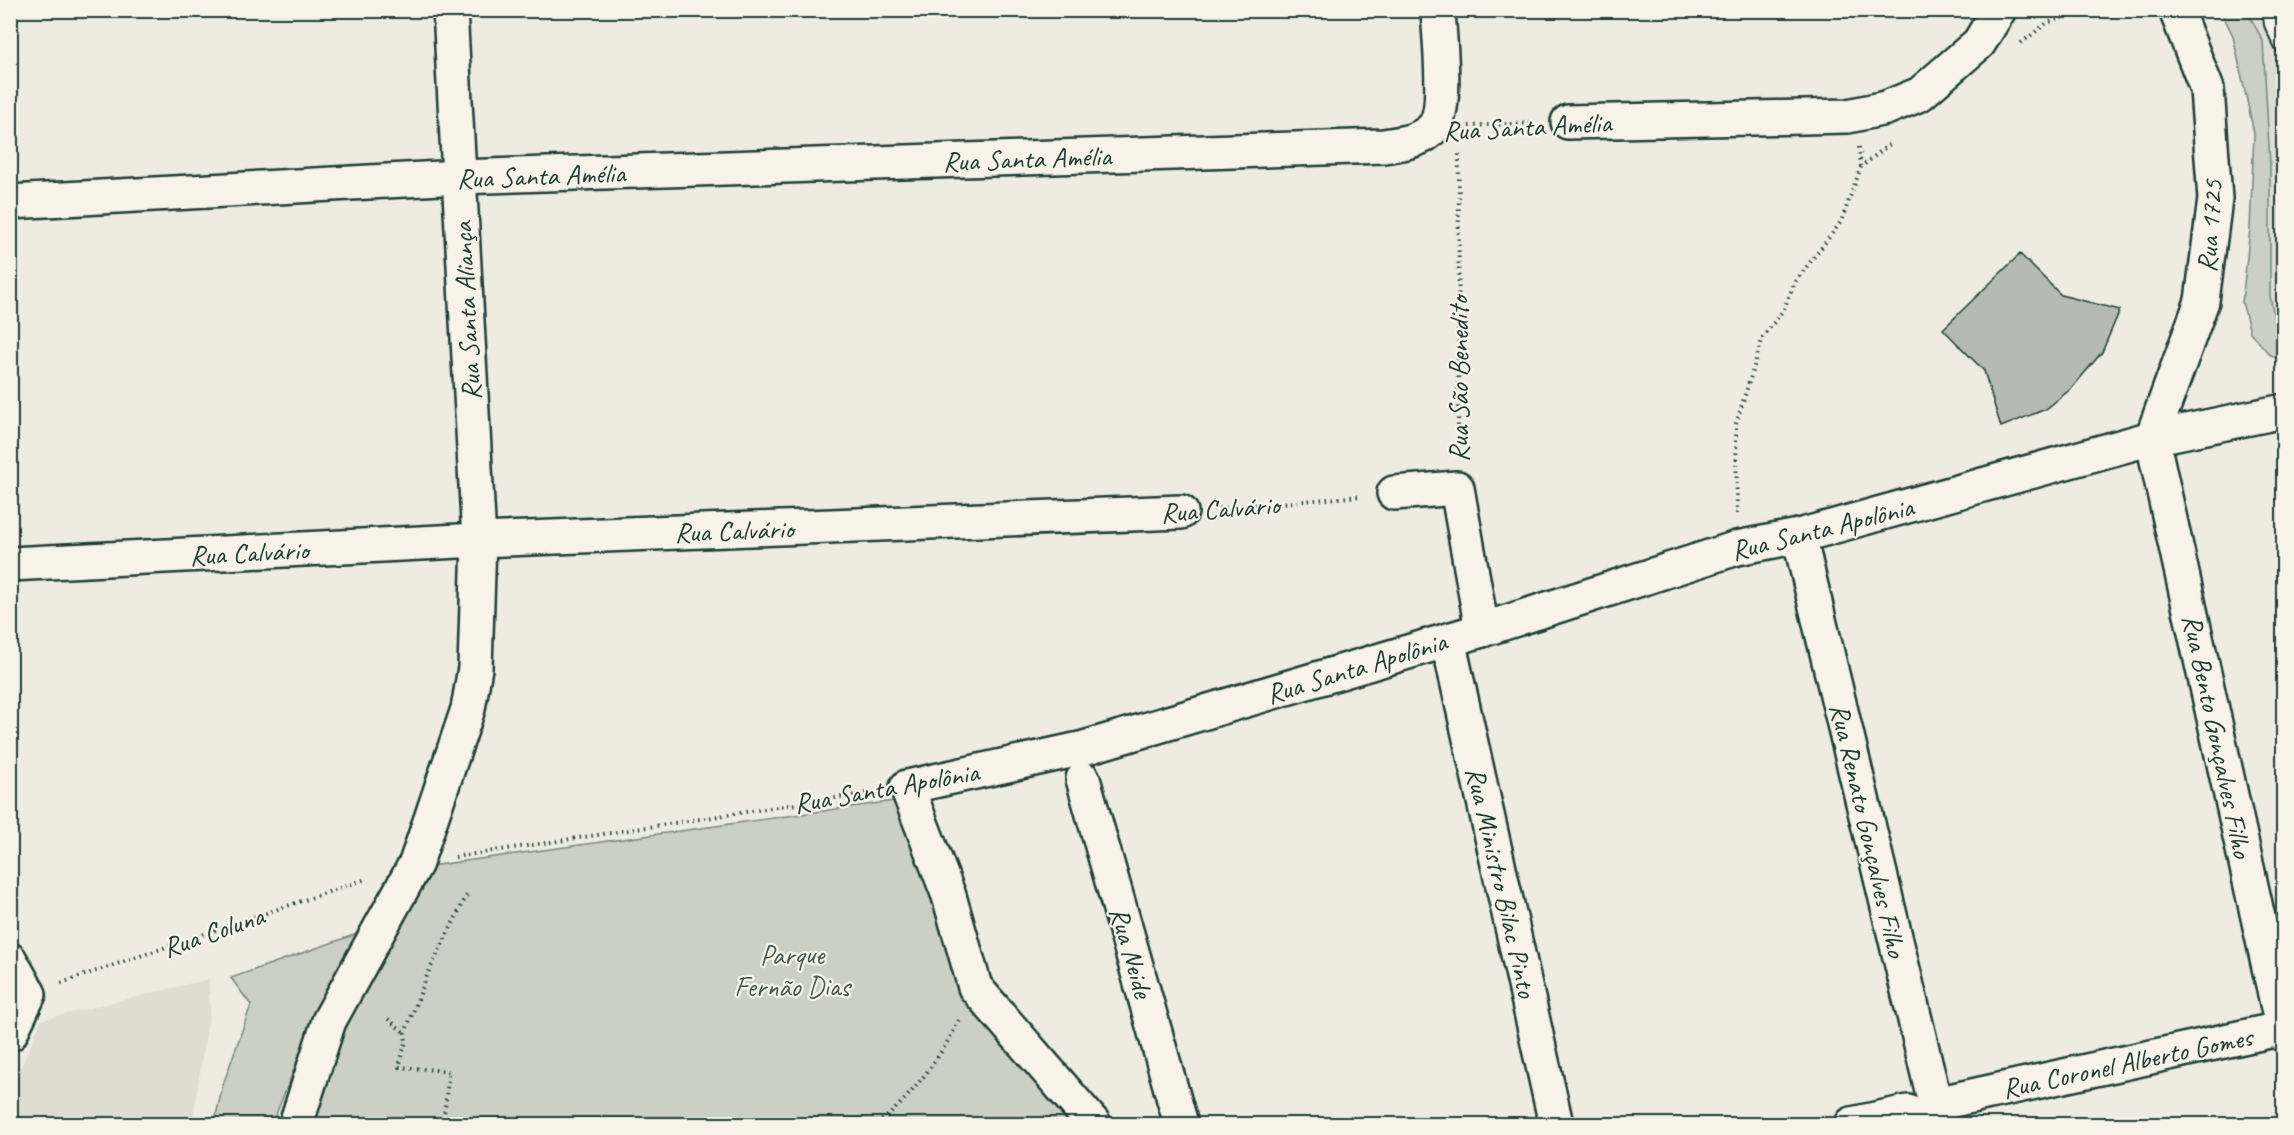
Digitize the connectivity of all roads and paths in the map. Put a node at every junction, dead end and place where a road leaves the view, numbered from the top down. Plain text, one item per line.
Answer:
1 (450, 10) edge
2 (1438, 10) edge
3 (1999, 10) edge
4 (2076, 10) edge
5 (2176, 10) edge
6 (2272, 10) edge
7 (2020, 44) dead end
8 (2283, 45) edge
9 (1568, 122) joint
10 (1446, 127) junction
11 (1899, 138) dead end
12 (459, 177) junction
13 (10, 202) edge
14 (2283, 411) edge
15 (2152, 438) junction
16 (1457, 488) junction
17 (1394, 493) joint
18 (1181, 512) joint
19 (1799, 536) junction
20 (479, 540) junction
21 (1737, 548) junction
22 (10, 564) edge
23 (1482, 630) junction
24 (1448, 640) junction
25 (1083, 779) dead end
26 (907, 787) junction
27 (416, 863) junction
28 (468, 893) dead end
29 (10, 960) edge
30 (975, 987) junction
31 (17, 999) edge
32 (388, 1019) dead end
33 (2283, 1030) edge
34 (405, 1033) junction
35 (10, 1034) edge
36 (1928, 1114) edge
37 (296, 1125) edge
38 (443, 1125) edge
39 (870, 1125) edge
40 (1094, 1125) edge
41 (1181, 1125) edge
42 (1556, 1125) edge
43 (1852, 1125) edge

1 - 12 street, Rua Santa Aliança
2 - 10 street
3 - 9 street, Rua Santa Amélia
4 - 7 path
5 - 15 street, Rua 1725
6 - 8 lane
9 - 10 path, Rua Santa Amélia
10 - 12 street, Rua Santa Amélia
10 - 16 path, Rua São Benedito
11 - 21 path
12 - 13 street, Rua Santa Amélia
12 - 20 street, Rua Santa Aliança
14 - 15 street, Rua Santa Apolônia
15 - 19 street, Rua Santa Apolônia
15 - 33 street, Rua Bento Gonçalves Filho
16 - 17 street
16 - 23 street, Rua São Benedito
17 - 18 path, Rua Calvário
18 - 20 street, Rua Calvário
19 - 21 street, Rua Santa Apolônia
19 - 36 street, Rua Renato Gonçalves Filho
20 - 22 street, Rua Calvário
20 - 27 street, Rua Santa Aliança
21 - 23 street, Rua Santa Apolônia
23 - 24 street, Rua Santa Apolônia
24 - 26 street, Rua Santa Apolônia
24 - 42 street, Rua Ministro Bilac Pinto
25 - 41 street, Rua Neide
26 - 27 path, Rua Santa Apolônia
26 - 30 street
27 - 31 path, Rua Coluna
27 - 37 street, Rua Santa Aliança
28 - 34 path
29 - 31 street
30 - 39 path
30 - 40 street
31 - 35 street
32 - 34 path
33 - 36 street, Rua Coronel Alberto Gomes
34 - 38 path
36 - 43 street, Rua Coronel Alberto Gomes

